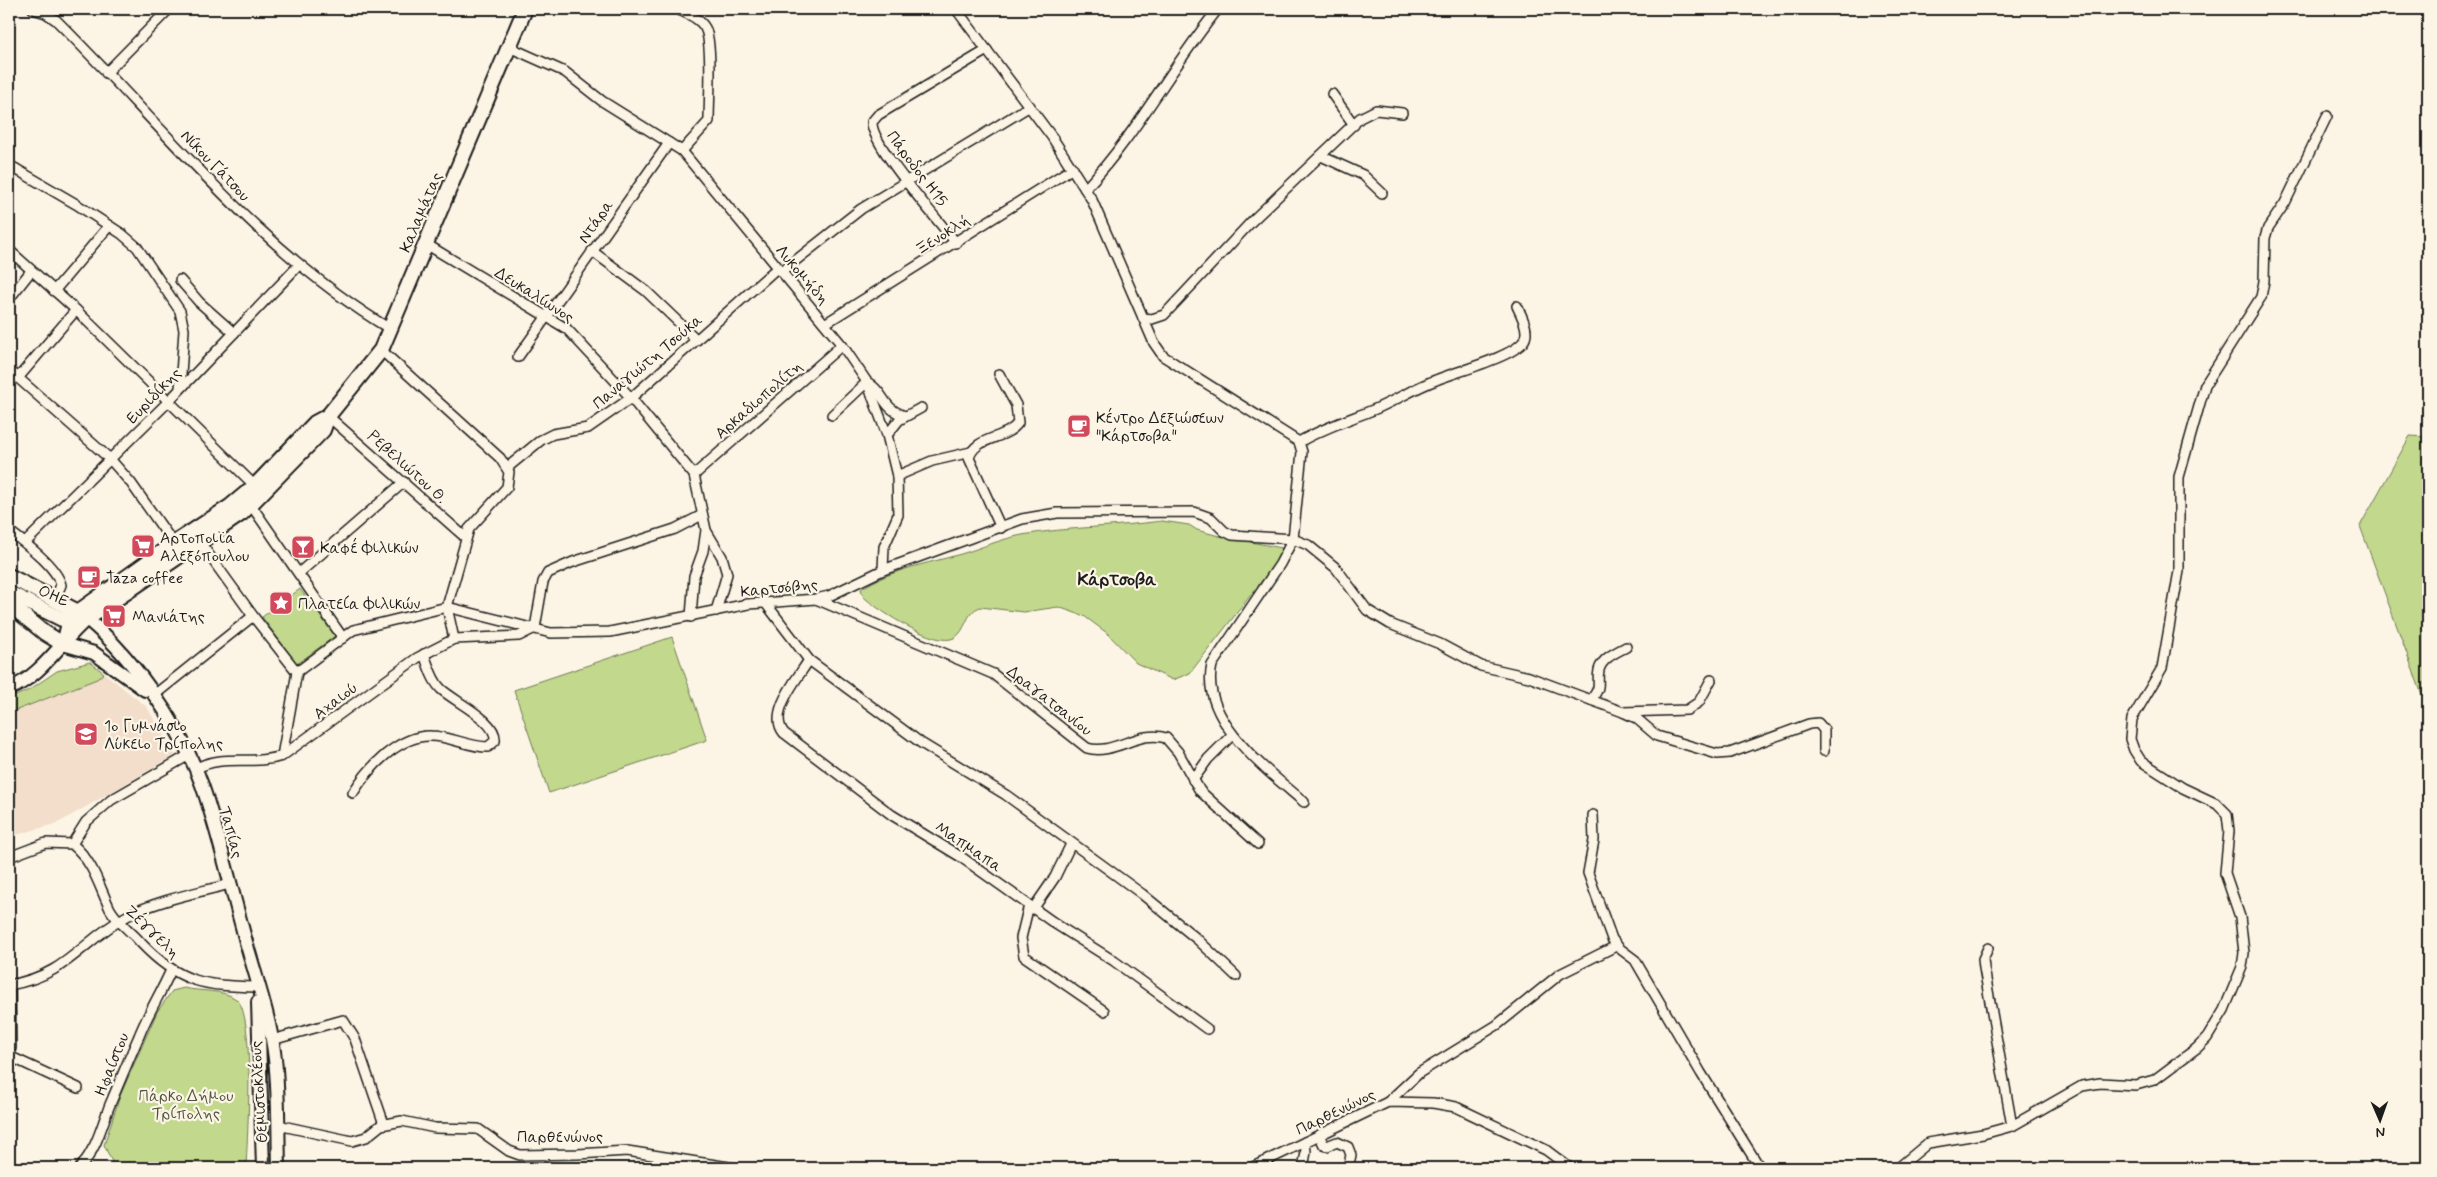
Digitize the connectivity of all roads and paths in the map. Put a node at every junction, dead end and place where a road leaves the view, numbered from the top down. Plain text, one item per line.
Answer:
1 (33, 9) edge
2 (169, 9) edge
3 (525, 9) edge
4 (677, 9) edge
5 (956, 9) edge
6 (1218, 9) edge
7 (509, 47) junction
8 (988, 50) junction
9 (106, 73) junction
10 (1332, 94) dead end
11 (1030, 106) junction
12 (1402, 113) dead end
13 (2327, 116) dead end
14 (1354, 125) junction
15 (669, 142) junction
16 (682, 151) junction
17 (1321, 156) junction
18 (12, 167) edge
19 (1072, 168) junction
20 (9, 178) edge
21 (907, 182) junction
22 (1085, 188) junction
23 (1382, 193) dead end
24 (109, 226) junction
25 (956, 243) junction
26 (426, 244) junction
27 (9, 250) edge
28 (592, 251) junction
29 (299, 265) junction
30 (779, 270) junction
31 (31, 271) junction
32 (180, 280) dead end
33 (54, 291) junction
34 (9, 299) edge
35 (1517, 306) dead end
36 (76, 310) junction
37 (546, 316) junction
38 (1142, 318) junction
39 (826, 323) junction
40 (390, 329) junction
41 (234, 333) junction
42 (696, 340) junction
43 (842, 345) junction
44 (381, 350) junction
45 (518, 357) dead end
46 (9, 370) edge
47 (999, 374) dead end
48 (18, 378) junction
49 (867, 382) junction
50 (180, 389) junction
51 (631, 398) junction
52 (168, 402) junction
53 (921, 408) dead end
54 (832, 415) dead end
55 (328, 416) junction
56 (905, 416) junction
57 (887, 435) junction
58 (1299, 442) junction
59 (970, 452) junction
60 (110, 459) junction
61 (508, 467) junction
62 (694, 475) junction
63 (897, 476) junction
64 (404, 482) junction
65 (255, 486) junction
66 (251, 506) junction
67 (702, 515) junction
68 (1001, 528) junction
69 (706, 530) junction
70 (9, 532) edge
71 (466, 538) junction
72 (1293, 539) junction
73 (199, 541) junction
74 (25, 543) junction
75 (177, 549) junction
76 (883, 570) junction
77 (299, 573) junction
78 (9, 576) edge
79 (9, 593) edge
80 (55, 599) junction
81 (816, 599) junction
82 (764, 601) junction
83 (9, 604) edge
84 (447, 607) junction
85 (716, 611) junction
86 (253, 616) junction
87 (78, 617) junction
88 (691, 617) junction
89 (534, 628) junction
90 (343, 638) junction
91 (454, 639) junction
92 (63, 644) junction
93 (1626, 647) dead end
94 (424, 654) junction
95 (810, 660) junction
96 (297, 672) junction
97 (1711, 680) dead end
98 (9, 689) edge
99 (153, 696) junction
100 (1592, 700) junction
101 (1623, 712) junction
102 (1232, 736) junction
103 (1824, 751) dead end
104 (189, 755) junction
105 (282, 756) junction
106 (195, 769) junction
107 (1193, 780) junction
108 (352, 793) dead end
109 (1304, 802) dead end
110 (1593, 815) dead end
111 (72, 844) junction
112 (1072, 844) junction
113 (1258, 844) dead end
114 (9, 857) edge
115 (230, 884) junction
116 (1031, 907) junction
117 (119, 921) junction
118 (1616, 946) junction
119 (1988, 948) dead end
120 (171, 970) junction
121 (1236, 976) dead end
122 (9, 985) edge
123 (258, 987) junction
124 (1104, 1011) dead end
125 (1207, 1029) dead end
126 (272, 1040) junction
127 (9, 1057) edge
128 (78, 1088) dead end
129 (1388, 1102) junction
130 (384, 1124) junction
131 (278, 1125) junction
132 (2012, 1126) junction
133 (1319, 1135) junction
134 (262, 1141) junction
135 (1305, 1142) junction
136 (80, 1168) edge
137 (258, 1168) edge
138 (263, 1168) edge
139 (279, 1168) edge
140 (735, 1168) edge
141 (1251, 1168) edge
142 (1303, 1168) edge
143 (1348, 1168) edge
144 (1570, 1168) edge
145 (1760, 1168) edge
146 (1898, 1168) edge

1 - 9 street, Νίκου Γάτσου
2 - 9 street
3 - 7 main road, Καλαμάτας
4 - 16 street
5 - 8 street
6 - 22 street
7 - 15 street, Λυκομήδη
7 - 26 main road, Καλαμάτας
8 - 11 street
8 - 21 street, Πάροδος Η15
9 - 29 street, Νίκου Γάτσου
10 - 14 street
11 - 19 street
11 - 21 street, Παναγιώτη Τσούκα
12 - 14 street
13 - 132 street
14 - 17 street
15 - 16 street, Λυκομήδη
15 - 28 street, Ντάρα
16 - 30 street, Λυκομήδη
17 - 23 street
17 - 38 street
18 - 20 street
18 - 24 street
19 - 22 street
19 - 25 street, Ξενοκλή
21 - 25 street, Πάροδος Η15
21 - 30 street, Παναγιώτη Τσούκα
22 - 38 street
24 - 33 street
24 - 50 street
25 - 39 street, Ξενοκλή
26 - 37 street, Δευκαλίωνος
26 - 40 main road, Καλαμάτας
27 - 31 street
28 - 37 street, Ντάρα
28 - 42 street
29 - 40 street, Νίκου Γάτσου
29 - 41 street, Ευριδίκης
30 - 39 street, Λυκομήδη
30 - 42 street, Παναγιώτη Τσούκα
31 - 33 street
31 - 34 street
32 - 41 street
33 - 36 street
35 - 58 street
36 - 48 street
36 - 52 street
37 - 45 street, Ντάρα
37 - 51 street, Δευκαλίωνος
38 - 58 street
39 - 43 street, Λυκομήδη
40 - 44 main road, Καλαμάτας
41 - 50 street, Ευριδίκης
42 - 51 street, Παναγιώτη Τσούκα
43 - 49 street, Λυκομήδη
43 - 62 street, Αρκαδιοπολίτη
44 - 55 main road, Καλαμάτας
44 - 61 street
46 - 48 street
47 - 59 street
48 - 60 street
49 - 54 street
49 - 56 street
49 - 57 street
50 - 52 street, Ευριδίκης
51 - 61 street, Παναγιώτη Τσούκα
51 - 62 street, Δευκαλίωνος
52 - 60 street, Ευριδίκης
52 - 65 street
53 - 56 street
55 - 64 street, Ρεβελιώτου Θ.
55 - 65 main road, Καλαμάτας
55 - 66 main road, Καλαμάτας
56 - 57 street
57 - 63 street
58 - 72 street
59 - 63 street
59 - 68 street
60 - 74 street, Ευριδίκης
60 - 75 street
61 - 71 street
62 - 67 street
63 - 76 street
64 - 71 street, Ρεβελιώτου Θ.
64 - 77 street
65 - 75 main road, Καλαμάτας
66 - 73 main road, Καλαμάτας
66 - 77 street
67 - 69 street
67 - 89 street
68 - 72 street, Καρτσόβης
68 - 76 street, Καρτσόβης
69 - 85 street
69 - 88 street
70 - 74 street
71 - 84 street
72 - 100 street
72 - 102 street
73 - 75 main road, Καλαμάτας
73 - 86 street
74 - 80 street
75 - 87 main road, Καλαμάτας
76 - 81 street, Καρτσόβης
77 - 90 street
78 - 80 main road, ΟΗΕ
79 - 87 main road, ΟΗΕ
80 - 87 main road, ΟΗΕ
81 - 82 street, Καρτσόβης
81 - 107 street, Δραγατσανίου
82 - 85 street, Καρτσόβης
82 - 95 street
83 - 92 main road
84 - 89 street, Καρτσόβης
84 - 90 street, Καρτσόβης
84 - 91 street
85 - 88 street, Καρτσόβης
86 - 96 street
86 - 99 street
87 - 92 street, Καλαμάτας
87 - 99 street, Ταπίας
88 - 89 street, Καρτσόβης
89 - 91 street
90 - 96 street, Καρτσόβης
91 - 94 street, Αχαιού
92 - 98 street, Καλαμάτας
92 - 99 street, Ταπίας
93 - 100 street
94 - 105 street, Αχαιού
94 - 108 street
95 - 112 street
95 - 116 street, Μαπμαπα
96 - 105 street
97 - 101 street
99 - 104 street, Ταπίας
100 - 101 street
101 - 103 street
102 - 107 street
102 - 109 street
104 - 106 street, Ταπίας
104 - 111 street
105 - 106 street, Αχαιού
106 - 115 street, Ταπίας
107 - 113 street, Δραγατσανίου
110 - 118 street
111 - 114 street
111 - 117 street, Ζέγγελη
112 - 116 street
112 - 121 street
115 - 117 street
115 - 123 street, Ταπίας
116 - 124 street
116 - 125 street, Μαπμαπα
117 - 120 street, Ζέγγελη
117 - 122 street
118 - 129 street
118 - 145 street
119 - 132 street
120 - 123 street, Ζέγγελη
120 - 136 street, Ηφαίστου
122 - 127 street
123 - 126 street, Θεμιστοκλέους
123 - 134 street, Θεμιστοκλέους
126 - 130 street
126 - 131 street, Θεμιστοκλέους
127 - 128 street
129 - 133 street, Παρθενώνος
129 - 144 street, Παρθενώνος
130 - 131 street, Παρθενώνος
130 - 140 street, Παρθενώνος
131 - 139 street, Θεμιστοκλέους
132 - 146 street
133 - 135 street, Παρθενώνος
133 - 143 street
134 - 137 street
134 - 138 street, Θεμιστοκλέους
135 - 141 street, Παρθενώνος
135 - 142 street

